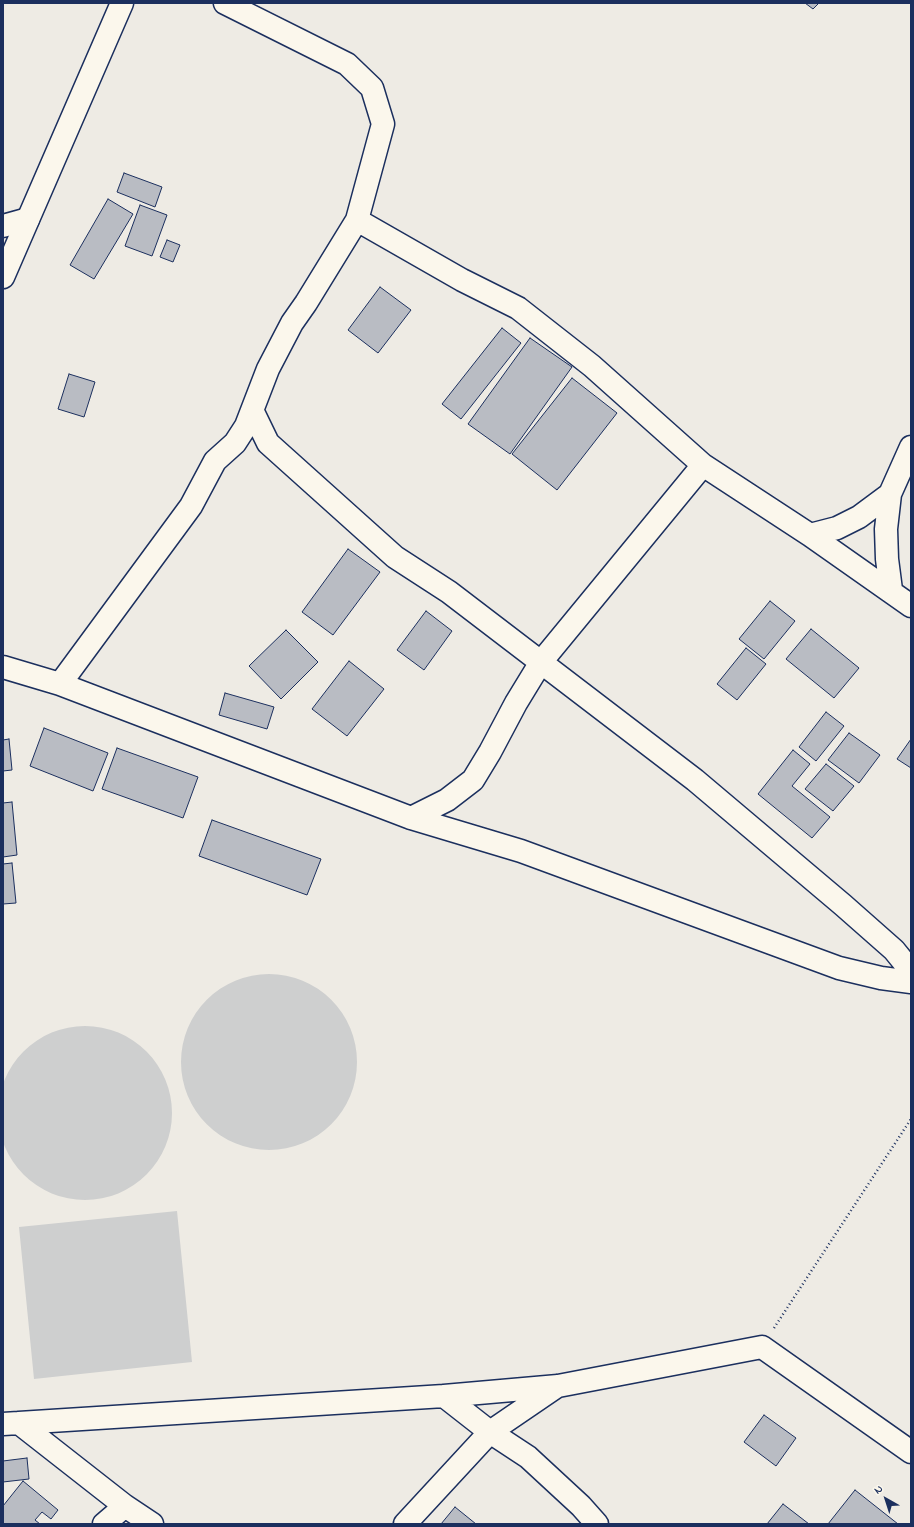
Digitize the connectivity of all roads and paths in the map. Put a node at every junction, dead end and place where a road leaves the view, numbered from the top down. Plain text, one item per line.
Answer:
1 (122, 3) edge
2 (225, 3) edge
3 (28, 219) junction
4 (357, 220) junction
5 (3, 226) edge
6 (3, 277) edge
7 (252, 412) junction
8 (235, 443) junction
9 (268, 443) junction
10 (911, 446) edge
11 (703, 465) junction
12 (890, 494) junction
13 (810, 535) junction
14 (891, 590) junction
15 (911, 606) edge
16 (541, 662) junction
17 (3, 667) edge
18 (60, 684) junction
19 (411, 818) junction
20 (911, 971) edge
21 (911, 982) edge
22 (911, 1119) edge
23 (762, 1347) junction
24 (558, 1386) junction
25 (444, 1396) junction
26 (11, 1424) edge
27 (490, 1432) junction
28 (911, 1452) edge
29 (125, 1506) junction
30 (104, 1524) edge
31 (152, 1524) edge
32 (405, 1524) edge
33 (597, 1524) edge

1 - 3 street
2 - 4 street
3 - 5 street
3 - 6 street
4 - 7 street
4 - 11 street
7 - 8 street
7 - 9 street
8 - 9 street
8 - 18 street
9 - 16 street
10 - 12 street
11 - 13 street
11 - 16 street
12 - 13 street
12 - 14 street
13 - 14 street
14 - 15 street
16 - 19 street
16 - 20 street
17 - 18 street
18 - 19 street
19 - 21 street
22 - 23 path
23 - 24 street
23 - 28 street
24 - 25 street
24 - 27 street
25 - 26 street
25 - 27 street
26 - 29 street
27 - 32 street
27 - 33 street
29 - 30 street
29 - 31 street

